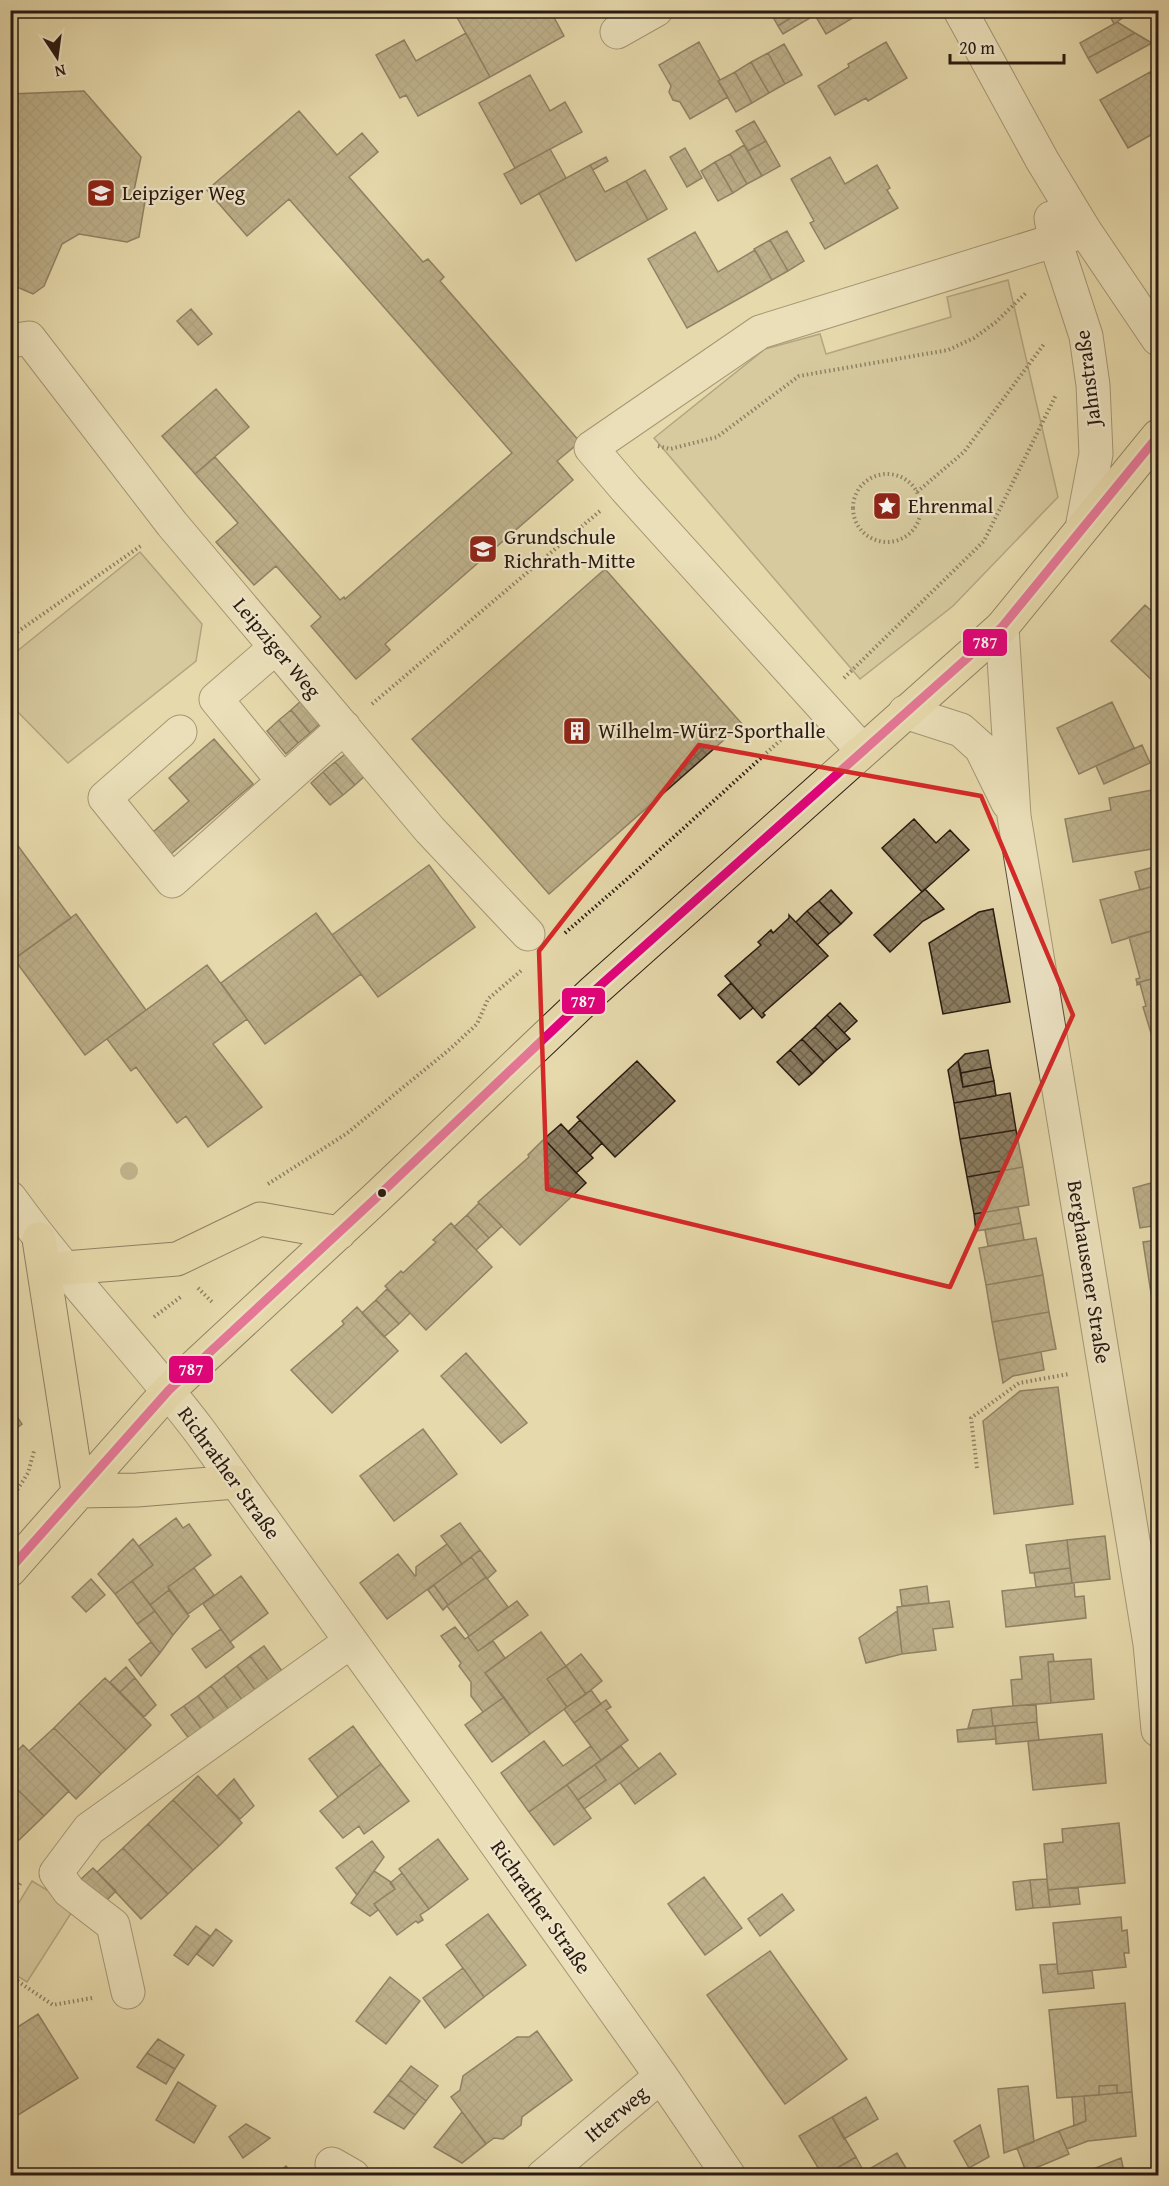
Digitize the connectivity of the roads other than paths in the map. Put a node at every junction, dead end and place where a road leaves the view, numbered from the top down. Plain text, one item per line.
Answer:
1 (656, 10) edge
2 (960, 10) edge
3 (617, 32) dead end
4 (1070, 236) junction
5 (1158, 339) edge
6 (10, 340) edge
7 (1158, 436) edge
8 (1082, 528) junction
9 (1002, 627) junction
10 (276, 647) junction
11 (905, 712) junction
12 (344, 728) junction
13 (180, 732) dead end
14 (862, 750) junction
15 (284, 781) junction
16 (1014, 816) junction
17 (528, 949) road end
18 (10, 1198) edge
19 (339, 1233) junction
20 (39, 1239) junction
21 (64, 1268) junction
22 (169, 1390) junction
23 (235, 1482) junction
24 (78, 1491) junction
25 (10, 1570) edge
26 (350, 1642) junction
27 (1154, 1642) edge
28 (1158, 1730) edge
29 (128, 1992) road end
30 (661, 2076) junction
31 (543, 2175) edge
32 (729, 2175) edge

1 - 3 street
2 - 4 street, Jahnstraße
4 - 5 street, Jahnstraße
4 - 8 street, Jahnstraße
4 - 14 street
6 - 10 street, Leipziger Weg
7 - 8 main road
8 - 9 main road
9 - 11 main road
9 - 16 street, Berghausener Straße
10 - 12 street, Leipziger Weg
10 - 15 street
11 - 14 main road
11 - 16 street, Berghausener Straße
12 - 15 street
12 - 17 street, Leipziger Weg
13 - 15 street
14 - 19 main road
16 - 27 street, Berghausener Straße
18 - 20 street, Richrather Straße
19 - 21 main road
19 - 22 main road
20 - 21 street, Richrather Straße
20 - 24 main road
21 - 22 street, Richrather Straße
22 - 23 street, Richrather Straße
22 - 24 main road
23 - 24 main road
23 - 26 street, Richrather Straße
24 - 25 main road
26 - 29 street
26 - 30 street, Richrather Straße
27 - 28 street, Berghausener Straße
30 - 31 street, Itterweg
30 - 32 street, Richrather Straße

